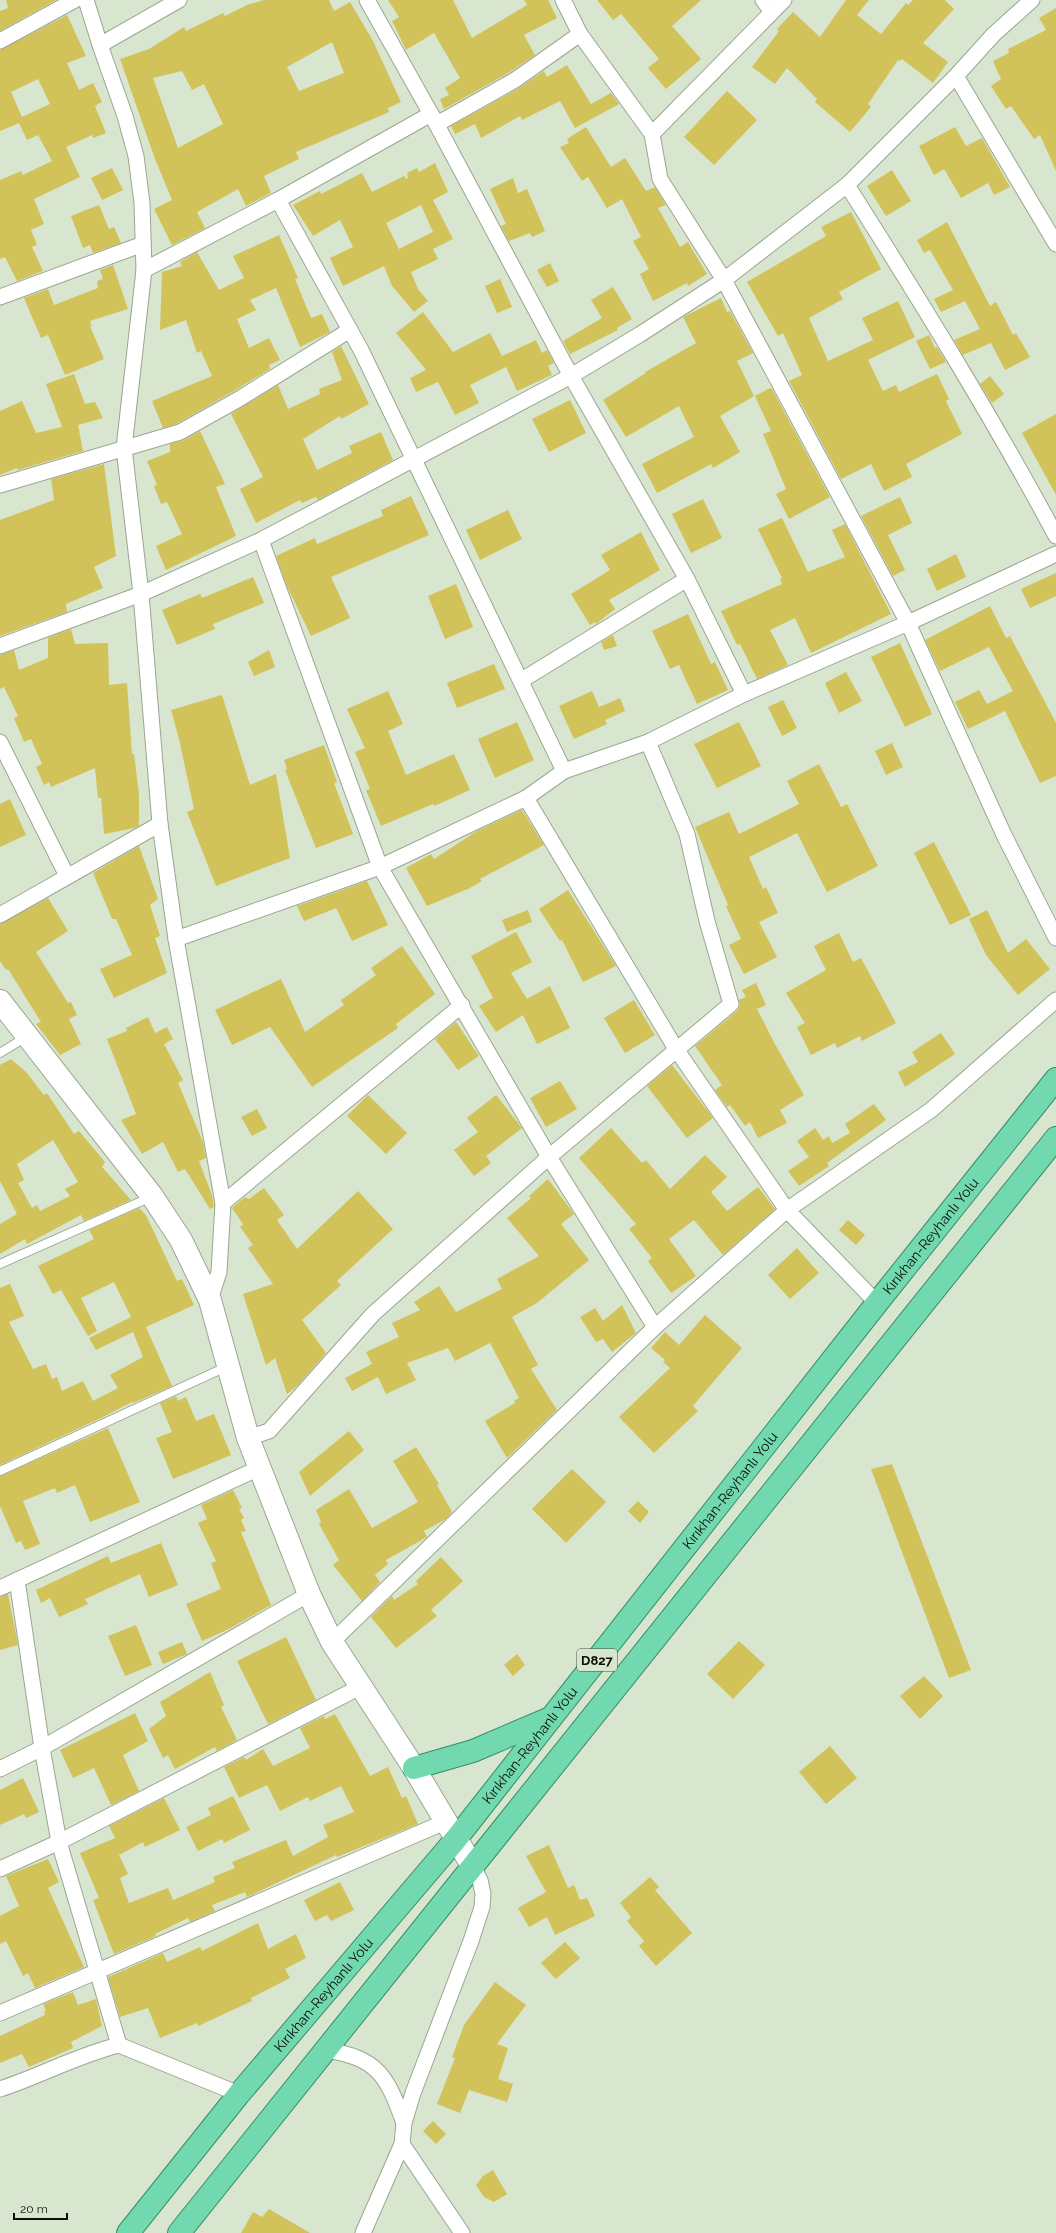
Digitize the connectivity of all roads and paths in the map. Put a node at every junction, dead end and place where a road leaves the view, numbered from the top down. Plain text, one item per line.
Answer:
1 (75, 0) edge
2 (86, 0) edge
3 (179, 0) edge
4 (367, 0) edge
5 (563, 0) edge
6 (763, 0) edge
7 (784, 0) edge
8 (1032, 0) edge
9 (772, 12) junction
10 (580, 34) junction
11 (0, 41) edge
12 (100, 45) junction
13 (956, 76) junction
14 (431, 114) junction
15 (652, 134) junction
16 (847, 185) junction
17 (278, 200) junction
18 (143, 244) junction
19 (1056, 244) edge
20 (144, 270) junction
21 (724, 280) junction
22 (0, 297) edge
23 (350, 330) junction
24 (571, 376) junction
25 (124, 448) junction
26 (415, 460) junction
27 (0, 485) edge
28 (1056, 536) edge
29 (261, 540) junction
30 (1056, 554) edge
31 (687, 579) junction
32 (141, 594) junction
33 (908, 623) junction
34 (0, 646) edge
35 (522, 680) junction
36 (744, 694) junction
37 (0, 742) edge
38 (648, 742) junction
39 (564, 771) junction
40 (526, 798) junction
41 (160, 824) junction
42 (380, 867) junction
43 (67, 876) junction
44 (0, 914) edge
45 (1056, 938) edge
46 (176, 939) junction
47 (1056, 1000) edge
48 (0, 1001) edge
49 (462, 1005) junction
50 (27, 1037) junction
51 (676, 1049) junction
52 (0, 1053) edge
53 (1056, 1079) edge
54 (1056, 1138) edge
55 (549, 1157) junction
56 (152, 1196) junction
57 (223, 1203) junction
58 (787, 1210) junction
59 (0, 1264) edge
60 (210, 1300) junction
61 (877, 1303) junction
62 (655, 1327) junction
63 (229, 1365) junction
64 (248, 1438) junction
65 (259, 1468) junction
66 (0, 1471) edge
67 (17, 1580) junction
68 (0, 1588) edge
69 (309, 1594) junction
70 (332, 1642) junction
71 (360, 1687) junction
72 (551, 1717) junction
73 (42, 1748) junction
74 (414, 1768) junction
75 (0, 1769) edge
76 (450, 1830) junction
77 (59, 1842) junction
78 (473, 1867) junction
79 (0, 1869) edge
80 (97, 1972) junction
81 (0, 2013) edge
82 (119, 2045) junction
83 (326, 2050) junction
84 (0, 2089) edge
85 (239, 2094) junction
86 (404, 2122) junction
87 (402, 2144) junction
88 (128, 2233) edge
89 (179, 2233) edge
90 (363, 2233) edge
91 (462, 2233) edge

1 - 11 street
2 - 12 street
3 - 12 street
4 - 14 street
5 - 10 street
6 - 9 street
7 - 9 street
8 - 13 street
9 - 15 street
10 - 14 street
10 - 15 street
12 - 18 street
13 - 16 street
13 - 19 street
14 - 17 street
14 - 24 street
15 - 21 street
16 - 21 street
16 - 28 street
17 - 20 street
17 - 23 street
18 - 20 street
18 - 22 street
20 - 25 street
21 - 24 street
21 - 33 street
23 - 25 street
23 - 26 street
24 - 26 street
24 - 31 street
25 - 27 street
25 - 32 street
26 - 29 street
26 - 35 street
29 - 32 street
29 - 42 street
30 - 33 street
31 - 35 street
31 - 36 street
32 - 34 street
32 - 41 street
33 - 36 street
33 - 45 street
35 - 39 street
36 - 38 street
37 - 43 street
38 - 39 street
38 - 51 street
39 - 40 street
40 - 42 street
40 - 51 street
41 - 43 street
41 - 46 street
42 - 46 street
42 - 49 street
43 - 44 street
46 - 57 street
47 - 58 street
48 - 50 main road
49 - 55 street
49 - 57 street
50 - 52 lane
50 - 56 main road
51 - 55 street
51 - 58 street
53 - 61 highway, Kırıkhan-Reyhanlı Yolu / D827
54 - 78 highway, Kırıkhan-Reyhanlı Yolu / D827
55 - 62 street
55 - 64 street
56 - 59 lane
56 - 60 main road
57 - 60 street
58 - 61 street
58 - 62 street
60 - 63 main road
61 - 72 highway, Kırıkhan-Reyhanlı Yolu / D827
62 - 70 street
63 - 64 main road
63 - 66 lane
64 - 65 main road
65 - 67 street
65 - 69 main road
67 - 68 street
67 - 73 street
69 - 70 main road
69 - 73 street
70 - 71 main road
71 - 74 main road
71 - 77 street
72 - 74 highway
72 - 76 highway, Kırıkhan-Reyhanlı Yolu / D827
73 - 75 street
73 - 77 street
74 - 76 main road
76 - 78 main road
76 - 80 street
76 - 85 highway, Kırıkhan-Reyhanlı Yolu / D827
77 - 79 street
77 - 80 street
78 - 83 highway, Kırıkhan-Reyhanlı Yolu / D827
78 - 86 street
80 - 81 street
80 - 82 street
82 - 84 street
82 - 85 street
83 - 86 street
83 - 89 highway, Kırıkhan-Reyhanlı Yolu / D827
85 - 88 highway, Kırıkhan-Reyhanlı Yolu / D827
86 - 87 street
87 - 90 street
87 - 91 street

